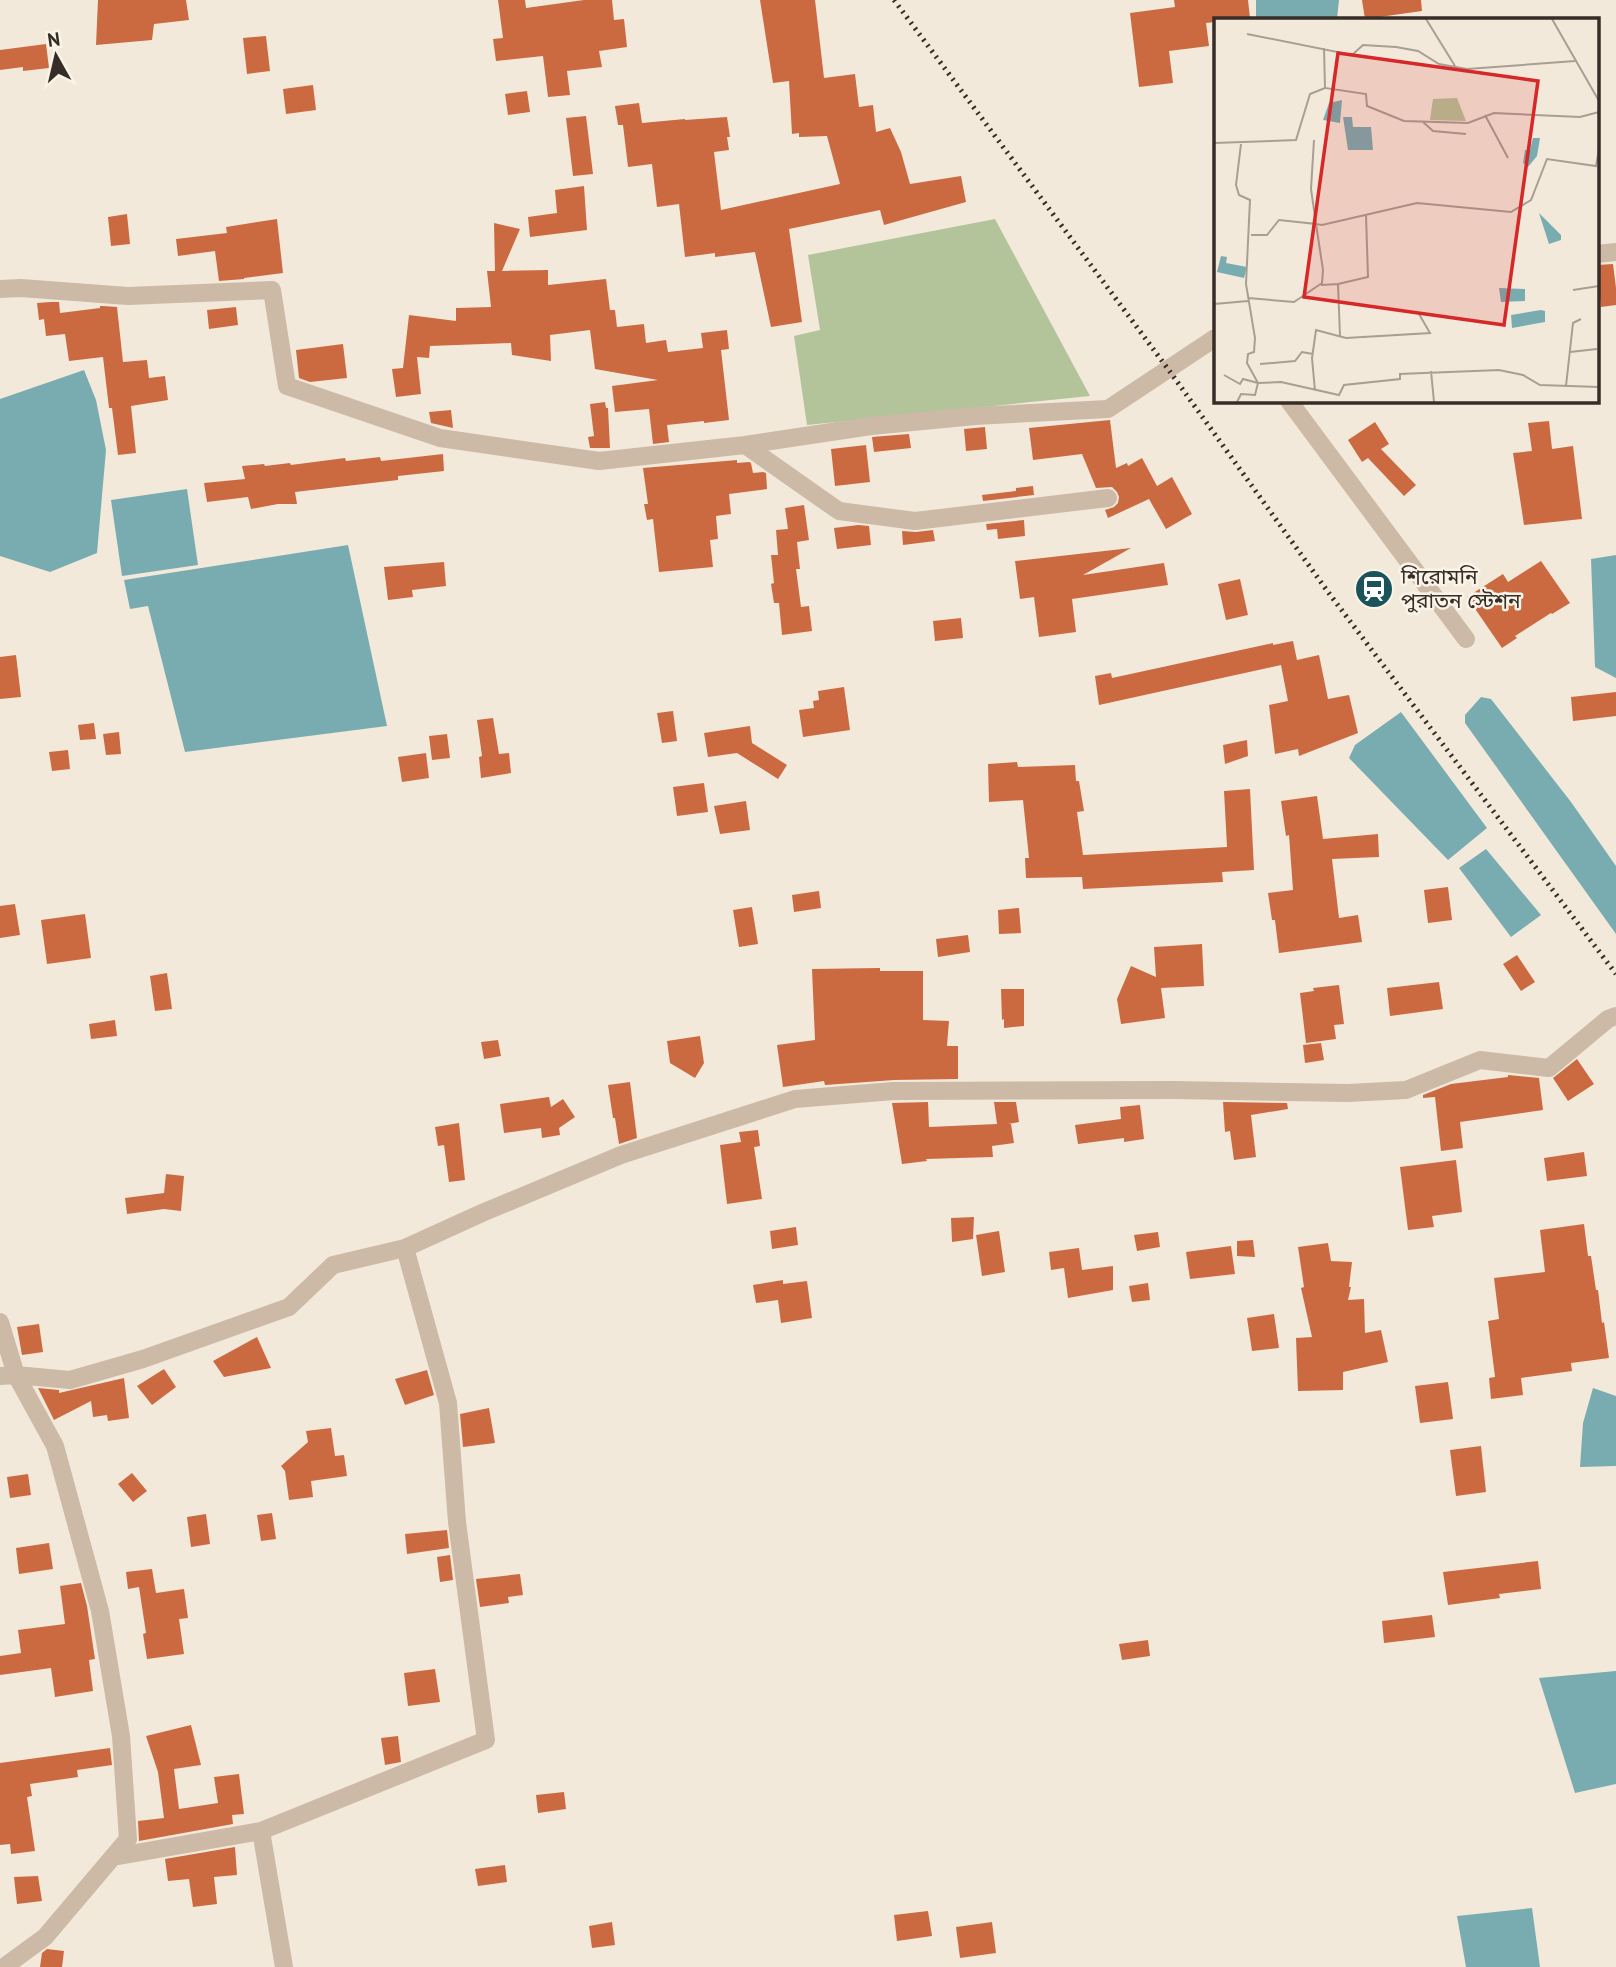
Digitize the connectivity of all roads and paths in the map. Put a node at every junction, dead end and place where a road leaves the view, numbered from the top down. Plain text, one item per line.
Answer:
1 (1616, 252) edge
2 (1598, 254) edge
3 (0, 289) edge
4 (1214, 339) edge
5 (1290, 402) edge
6 (745, 445) junction
7 (1108, 498) dead end
8 (1466, 639) dead end
9 (1616, 1016) edge
10 (405, 1248) junction
11 (0, 1322) edge
12 (8, 1375) edge
13 (261, 1831) junction
14 (113, 1857) junction
15 (4, 1967) edge
16 (284, 1967) edge

1 - 2 street
3 - 6 street
4 - 6 street
5 - 8 street
6 - 7 street
9 - 10 street
10 - 12 street
10 - 13 street
11 - 12 street
12 - 14 street
13 - 14 street
13 - 16 street
14 - 15 street

